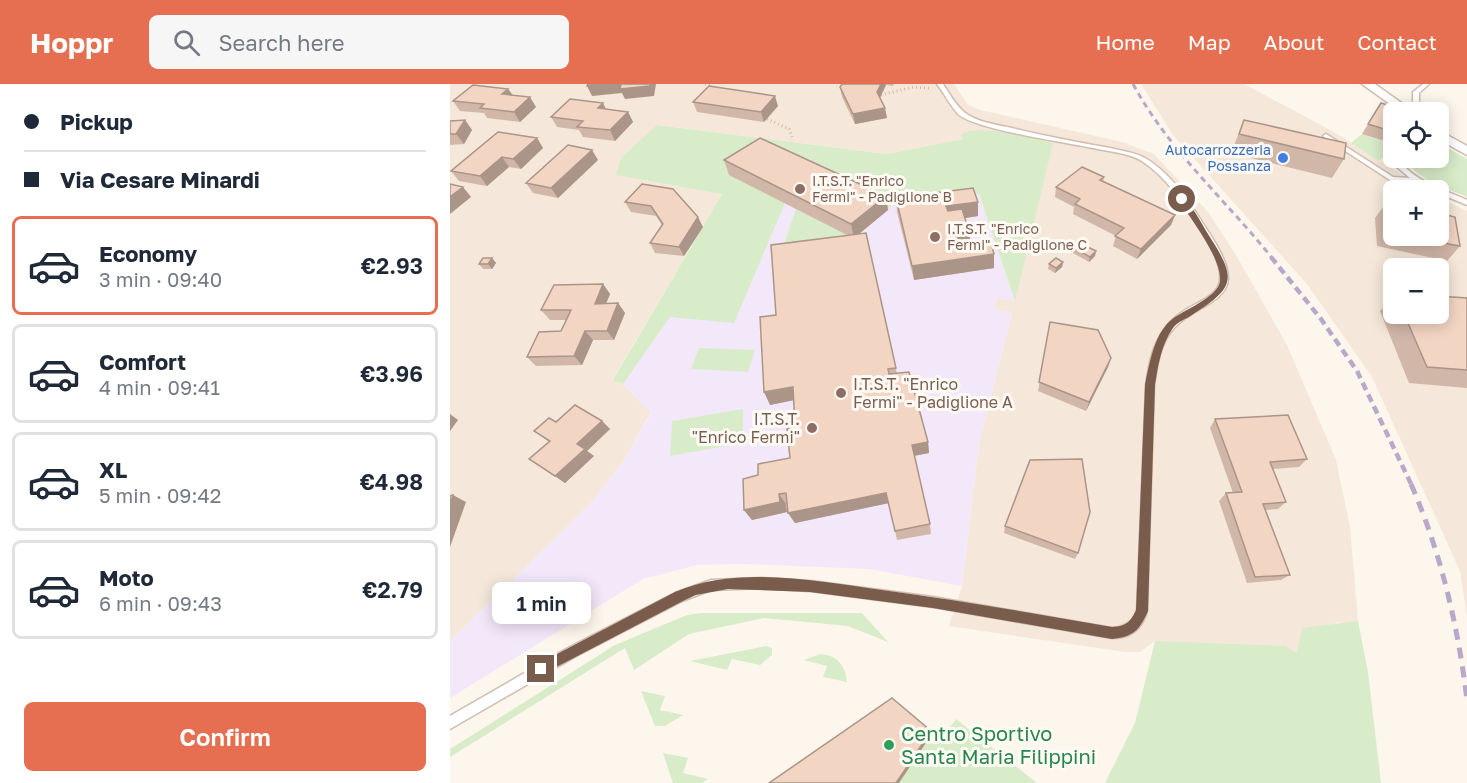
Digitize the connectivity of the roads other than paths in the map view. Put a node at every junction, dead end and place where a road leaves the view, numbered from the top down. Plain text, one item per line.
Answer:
1 (1368, 84) edge
2 (1426, 84) edge
3 (943, 88) edge
4 (1394, 102) edge
5 (1416, 102) edge
6 (1326, 136) edge
7 (1449, 140) edge
8 (1467, 151) edge
9 (1401, 168) edge
10 (1418, 180) joint
11 (1449, 195) edge
12 (1467, 203) edge
13 (450, 723) edge

1 - 4 street
2 - 5 lane
3 - 13 lane
6 - 10 lane
7 - 8 street
9 - 10 lane
11 - 12 lane

